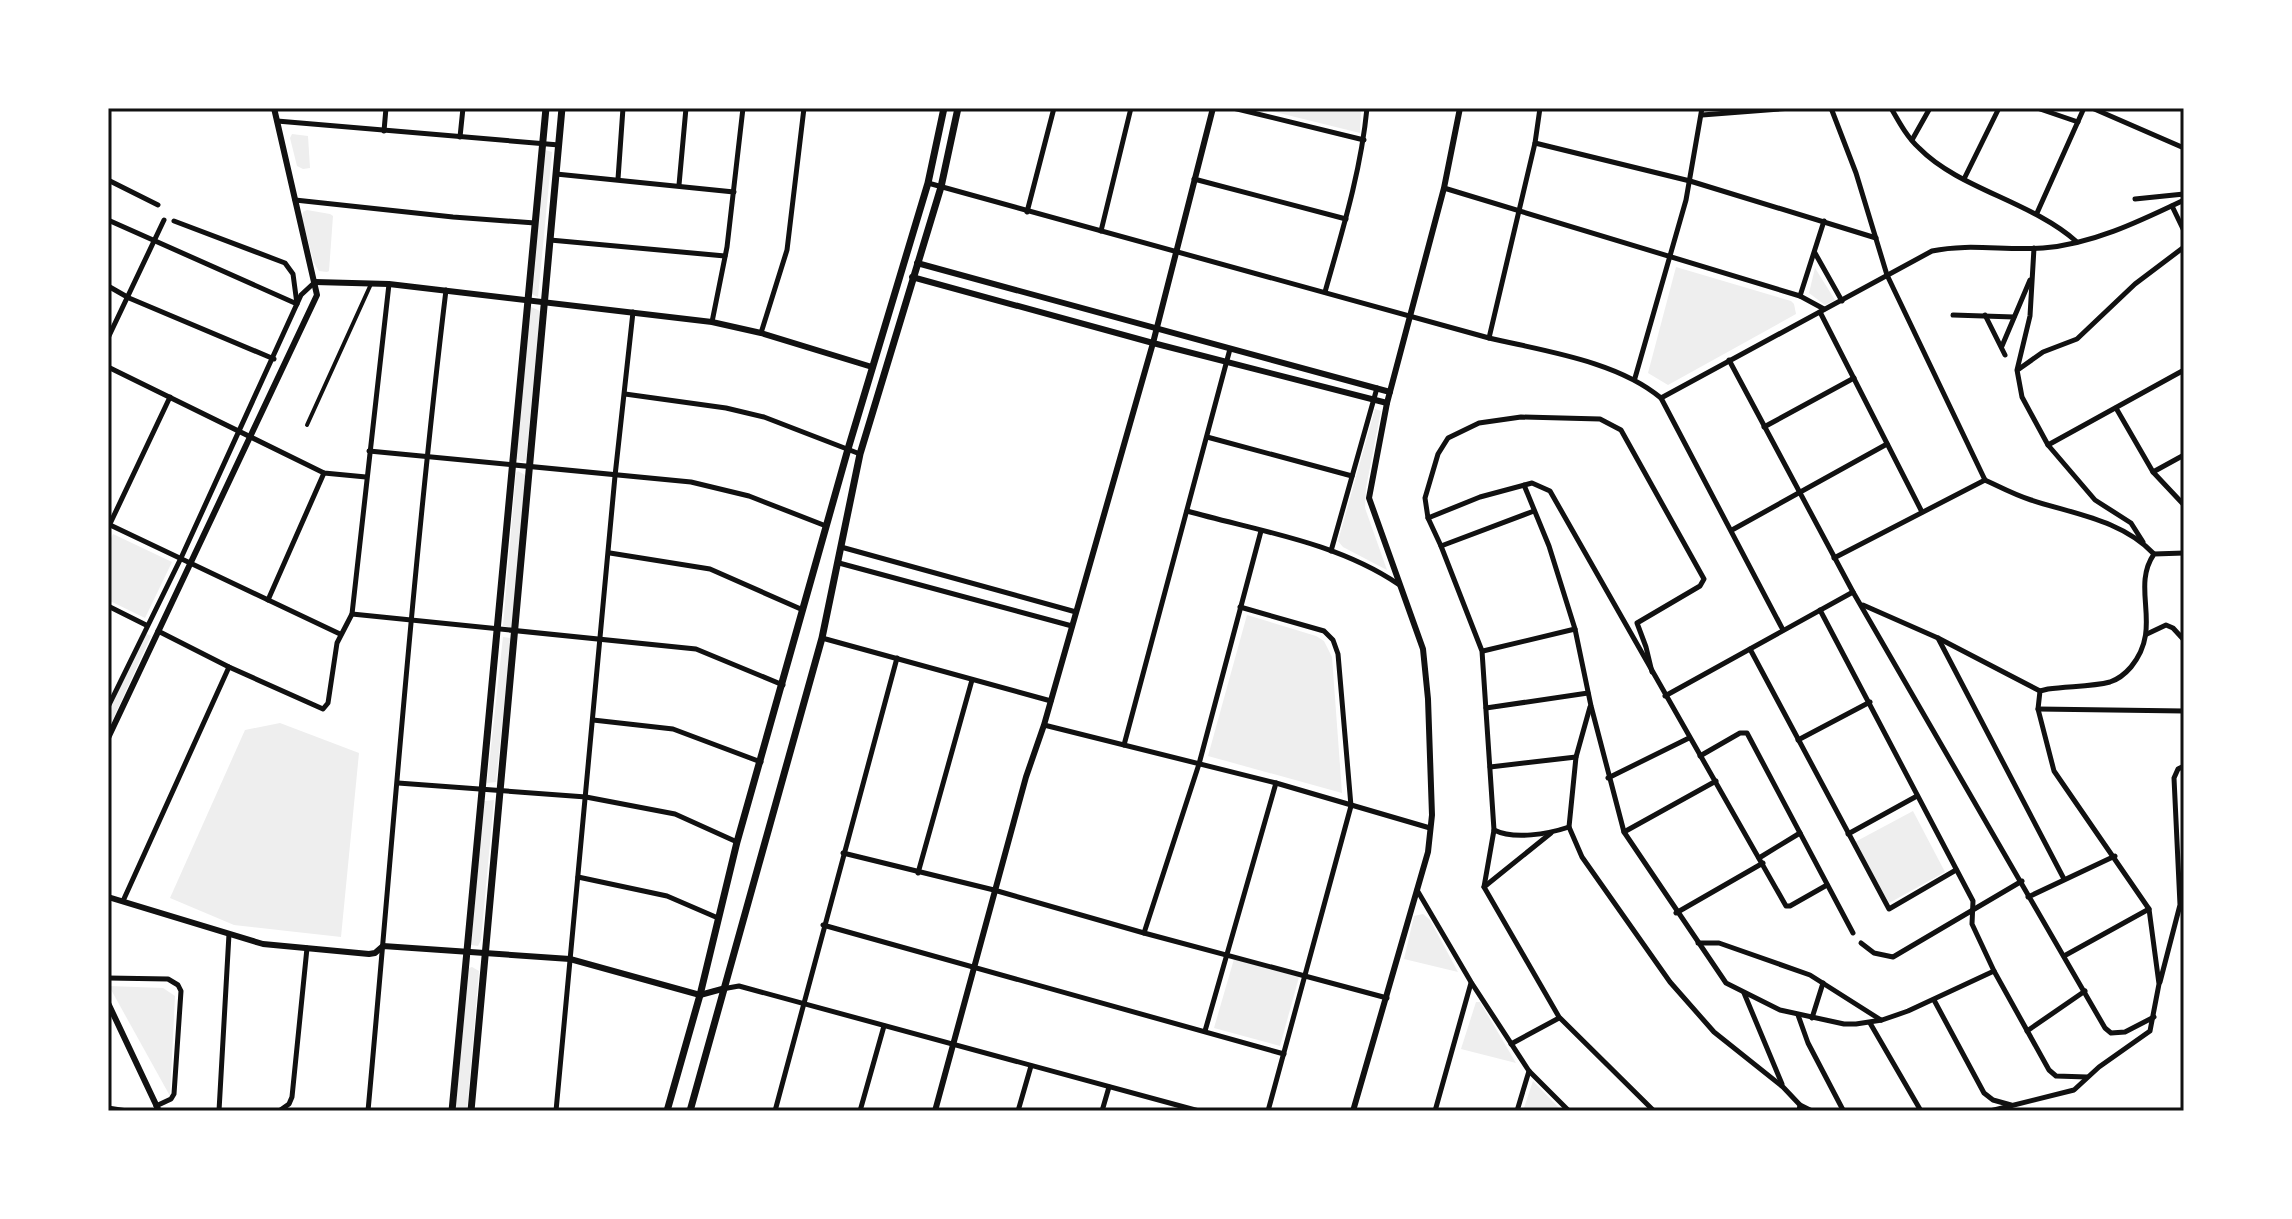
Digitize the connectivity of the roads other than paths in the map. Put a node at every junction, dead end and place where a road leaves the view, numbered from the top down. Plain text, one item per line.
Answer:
1 (274, 108) edge
2 (386, 108) edge
3 (463, 108) edge
4 (546, 108) edge
5 (562, 108) edge
6 (623, 108) edge
7 (686, 108) edge
8 (743, 108) edge
9 (804, 108) edge
10 (944, 108) edge
11 (958, 108) edge
12 (1054, 108) edge
13 (1131, 108) edge
14 (1213, 108) edge
15 (1233, 108) edge
16 (1367, 108) edge
17 (1460, 108) edge
18 (1540, 108) edge
19 (1792, 108) edge
20 (1831, 108) edge
21 (1891, 108) edge
22 (1930, 108) edge
23 (1999, 108) edge
24 (2037, 108) edge
25 (2084, 108) edge
26 (2092, 108) edge
27 (1702, 111) edge
28 (277, 121) junction
29 (2078, 122) junction
30 (384, 131) junction
31 (460, 137) junction
32 (1364, 140) junction
33 (1912, 140) junction
34 (1535, 143) junction
35 (543, 144) junction
36 (559, 145) junction
37 (2184, 148) edge
38 (556, 174) junction
39 (618, 179) junction
40 (1194, 179) junction
41 (1964, 179) junction
42 (108, 180) edge
43 (1690, 181) junction
44 (928, 183) junction
45 (679, 185) junction
46 (941, 187) junction
47 (1444, 188) junction
48 (734, 192) junction
49 (2184, 194) edge
50 (2135, 199) dead end
51 (294, 200) junction
52 (2184, 200) edge
53 (158, 205) dead end
54 (2172, 206) junction
55 (1519, 211) junction
56 (1027, 212) junction
57 (2037, 213) junction
58 (1346, 219) junction
59 (108, 220) edge
60 (164, 220) dead end
61 (174, 221) dead end
62 (1824, 221) junction
63 (535, 223) junction
64 (1101, 231) junction
65 (2184, 231) edge
66 (1877, 238) junction
67 (550, 240) junction
68 (153, 241) junction
69 (2078, 243) junction
70 (2184, 247) edge
71 (2034, 248) junction
72 (1175, 250) junction
73 (1815, 252) junction
74 (1670, 255) junction
75 (725, 256) junction
76 (917, 263) junction
77 (2033, 271) junction
78 (1887, 275) junction
79 (912, 277) junction
80 (315, 282) junction
81 (372, 282) junction
82 (389, 284) junction
83 (108, 286) edge
84 (446, 290) junction
85 (1325, 292) junction
86 (1800, 296) junction
87 (127, 297) junction
88 (1046, 299) junction
89 (528, 301) junction
90 (1842, 301) junction
91 (545, 303) junction
92 (297, 304) junction
93 (1823, 311) junction
94 (633, 312) junction
95 (1041, 312) junction
96 (1409, 314) junction
97 (1985, 314) junction
98 (1953, 315) dead end
99 (2014, 317) junction
100 (712, 322) junction
101 (1156, 330) junction
102 (761, 333) junction
103 (108, 338) edge
104 (1489, 338) junction
105 (1153, 343) junction
106 (2002, 346) junction
107 (1230, 349) junction
108 (2005, 355) dead end
109 (274, 359) junction
110 (1729, 360) junction
111 (1226, 362) junction
112 (108, 367) edge
113 (872, 367) junction
114 (2017, 370) junction
115 (2184, 370) edge
116 (1854, 378) junction
117 (1635, 379) junction
118 (1377, 388) junction
119 (1390, 392) junction
120 (625, 394) junction
121 (170, 397) junction
122 (1661, 398) junction
123 (1374, 399) junction
124 (1387, 403) junction
125 (2116, 408) junction
126 (307, 425) dead end
127 (1764, 427) junction
128 (240, 432) junction
129 (1207, 437) junction
130 (250, 438) junction
131 (1887, 444) junction
132 (2048, 445) junction
133 (848, 449) junction
134 (369, 451) junction
135 (860, 454) junction
136 (426, 455) junction
137 (2184, 455) edge
138 (513, 463) junction
139 (531, 466) junction
140 (2153, 472) junction
141 (324, 473) junction
142 (615, 476) junction
143 (1352, 476) junction
144 (366, 477) junction
145 (1985, 480) junction
146 (1524, 485) junction
147 (1800, 493) junction
148 (2181, 496) edge
149 (2184, 505) edge
150 (1187, 511) junction
151 (1534, 511) junction
152 (1922, 512) junction
153 (1428, 518) junction
154 (108, 526) edge
155 (826, 526) junction
156 (1732, 530) junction
157 (1261, 531) junction
158 (2143, 542) junction
159 (1441, 546) junction
160 (841, 547) junction
161 (1331, 551) junction
162 (610, 553) junction
163 (2184, 553) edge
164 (2154, 554) junction
165 (181, 558) junction
166 (1834, 558) junction
167 (191, 563) junction
168 (839, 563) junction
169 (1398, 584) junction
170 (1853, 592) junction
171 (268, 600) junction
172 (1862, 605) junction
173 (108, 606) edge
174 (1240, 607) junction
175 (804, 610) junction
176 (1820, 610) junction
177 (1076, 612) junction
178 (352, 614) junction
179 (410, 620) junction
180 (146, 625) junction
181 (1072, 626) junction
182 (497, 629) junction
183 (1575, 629) junction
184 (1783, 630) junction
185 (158, 631) junction
186 (516, 631) junction
187 (340, 634) junction
188 (2147, 634) junction
189 (822, 638) junction
190 (1938, 638) junction
191 (602, 639) junction
192 (2184, 640) edge
193 (1750, 649) junction
194 (1482, 651) junction
195 (897, 658) junction
196 (229, 667) junction
197 (1652, 672) junction
198 (972, 680) junction
199 (783, 685) junction
200 (2040, 691) junction
201 (1588, 693) junction
202 (1665, 697) junction
203 (1051, 701) junction
204 (1870, 702) junction
205 (1591, 706) junction
206 (108, 707) edge
207 (1486, 708) junction
208 (2038, 709) junction
209 (2184, 711) edge
210 (593, 720) junction
211 (1044, 725) junction
212 (108, 738) edge
213 (1689, 738) junction
214 (1798, 740) junction
215 (1124, 745) junction
216 (1700, 756) junction
217 (1576, 757) junction
218 (761, 762) junction
219 (1199, 764) junction
220 (2184, 766) edge
221 (1490, 767) junction
222 (1608, 778) junction
223 (1716, 781) junction
224 (398, 783) junction
225 (1276, 783) junction
226 (481, 790) junction
227 (500, 792) junction
228 (1917, 796) junction
229 (586, 797) junction
230 (1351, 806) junction
231 (1569, 827) junction
232 (1430, 828) junction
233 (1494, 830) junction
234 (1624, 832) junction
235 (1551, 833) junction
236 (1800, 833) junction
237 (1848, 834) junction
238 (737, 842) junction
239 (843, 853) junction
240 (2115, 856) junction
241 (1761, 860) junction
242 (1956, 870) junction
243 (918, 873) junction
244 (578, 877) junction
245 (2064, 879) junction
246 (2022, 881) junction
247 (1827, 885) junction
248 (1484, 887) junction
249 (994, 890) junction
250 (1417, 890) junction
251 (108, 897) edge
252 (2028, 897) junction
253 (123, 901) junction
254 (1974, 908) junction
255 (2149, 909) junction
256 (1676, 913) junction
257 (718, 918) junction
258 (823, 925) junction
259 (1144, 933) junction
260 (1853, 933) dead end
261 (229, 934) junction
262 (1698, 943) junction
263 (1861, 943) dead end
264 (383, 946) junction
265 (307, 947) junction
266 (467, 952) junction
267 (485, 953) junction
268 (1227, 955) junction
269 (2064, 956) junction
270 (570, 959) junction
271 (974, 968) junction
272 (1994, 971) junction
273 (1305, 976) junction
274 (108, 978) edge
275 (1471, 982) junction
276 (1823, 983) junction
277 (2159, 984) junction
278 (722, 989) junction
279 (2085, 991) junction
280 (1744, 992) junction
281 (700, 995) junction
282 (1387, 998) junction
283 (1934, 1000) junction
284 (108, 1003) edge
285 (803, 1004) junction
286 (1798, 1014) junction
287 (1559, 1017) junction
288 (2154, 1017) junction
289 (1812, 1018) junction
290 (1882, 1020) junction
291 (1870, 1023) junction
292 (884, 1026) junction
293 (1205, 1031) junction
294 (2027, 1031) junction
295 (1511, 1044) junction
296 (954, 1046) junction
297 (1284, 1054) junction
298 (1031, 1066) junction
299 (1529, 1071) junction
300 (2087, 1077) junction
301 (1109, 1087) junction
302 (1783, 1087) junction
303 (2012, 1106) junction
304 (108, 1108) edge
305 (158, 1108) edge
306 (1178, 1108) edge
307 (1800, 1108) edge
308 (1843, 1110) edge
309 (127, 1111) edge
310 (219, 1111) edge
311 (279, 1111) edge
312 (368, 1111) edge
313 (452, 1111) edge
314 (471, 1111) edge
315 (556, 1111) edge
316 (667, 1111) edge
317 (690, 1111) edge
318 (775, 1111) edge
319 (860, 1111) edge
320 (935, 1111) edge
321 (1018, 1111) edge
322 (1102, 1111) edge
323 (1199, 1111) edge
324 (1268, 1111) edge
325 (1353, 1111) edge
326 (1435, 1111) edge
327 (1517, 1111) edge
328 (1569, 1111) edge
329 (1654, 1111) edge
330 (1812, 1111) edge
331 (1921, 1111) edge
332 (1990, 1111) edge

1 - 28 street
2 - 30 street
3 - 31 street
4 - 35 main road
5 - 36 main road
6 - 39 street
7 - 45 street
8 - 48 street
9 - 102 street
10 - 44 main road
11 - 46 main road
12 - 56 street
13 - 64 street
14 - 40 street
15 - 32 street
16 - 32 street
17 - 47 street
18 - 34 street
19 - 27 street
20 - 66 street
21 - 33 street
22 - 33 street
23 - 41 street
24 - 29 street
25 - 29 street
26 - 37 street
27 - 43 street
28 - 30 street
28 - 51 street
29 - 57 street
30 - 31 street
31 - 35 street
32 - 58 street
33 - 41 street
34 - 43 street
34 - 55 street
35 - 36 street
35 - 63 main road
36 - 38 main road
38 - 39 street
38 - 67 main road
39 - 45 street
40 - 58 street
40 - 72 street
41 - 57 street
42 - 53 street
43 - 62 street
43 - 74 street
44 - 46 street
44 - 113 main road
45 - 48 street
46 - 56 street
46 - 76 main road
47 - 55 street
47 - 96 street
48 - 75 street
49 - 50 street
51 - 63 street
51 - 80 street
52 - 54 street
54 - 65 street
54 - 69 street
55 - 74 street
55 - 104 street
56 - 64 street
57 - 69 street
58 - 85 street
59 - 68 street
60 - 68 street
61 - 92 street
62 - 66 street
62 - 73 street
63 - 89 main road
64 - 72 street
66 - 78 street
67 - 75 street
67 - 91 main road
68 - 87 street
68 - 92 street
69 - 71 street
70 - 114 street
71 - 77 street
71 - 78 street
72 - 85 street
72 - 101 street
73 - 86 street
73 - 90 street
74 - 86 street
74 - 117 street
75 - 100 street
76 - 79 main road
76 - 88 street
77 - 99 street
77 - 114 street
78 - 90 street
78 - 145 street
79 - 95 street
79 - 135 main road
80 - 81 street
80 - 92 street
80 - 130 street
81 - 82 street
81 - 126 street
82 - 84 street
82 - 134 street
83 - 87 street
84 - 89 street
84 - 136 street
85 - 96 street
86 - 93 street
87 - 103 street
87 - 109 street
88 - 95 street
88 - 101 street
89 - 91 street
89 - 138 main road
90 - 93 street
91 - 94 street
91 - 139 main road
92 - 109 street
93 - 110 street
93 - 116 street
94 - 100 street
94 - 120 street
95 - 105 street
96 - 104 street
96 - 119 street
97 - 98 street
97 - 99 street
97 - 106 street
99 - 106 street
100 - 102 street
101 - 105 street
101 - 107 street
102 - 113 street
104 - 117 street
105 - 111 street
105 - 177 street
106 - 108 street
107 - 111 street
107 - 118 street
109 - 128 street
110 - 122 street
110 - 127 street
111 - 123 street
111 - 129 street
112 - 121 street
113 - 133 main road
114 - 132 street
115 - 125 street
116 - 127 street
116 - 131 street
117 - 122 street
118 - 119 street
118 - 123 street
119 - 124 street
120 - 133 street
120 - 142 street
121 - 128 street
121 - 154 street
122 - 156 street
123 - 124 street
123 - 143 street
124 - 169 street
125 - 132 street
125 - 140 street
127 - 147 street
128 - 130 street
128 - 165 street
129 - 143 street
129 - 150 street
130 - 141 street
130 - 167 street
131 - 147 street
131 - 152 street
132 - 158 street
133 - 135 street
133 - 155 main road
134 - 136 street
134 - 144 street
135 - 160 main road
136 - 138 street
136 - 179 street
137 - 140 street
138 - 139 street
138 - 182 main road
139 - 142 street
139 - 186 main road
140 - 148 street
141 - 144 street
141 - 171 street
142 - 155 street
142 - 162 street
143 - 161 street
144 - 178 street
145 - 152 street
145 - 158 street
146 - 151 street
146 - 153 street
146 - 197 street
147 - 156 street
147 - 166 street
148 - 149 street
150 - 157 street
150 - 215 street
151 - 159 street
151 - 183 street
152 - 166 street
153 - 159 street
153 - 197 street
154 - 165 street
155 - 175 main road
156 - 184 street
157 - 161 street
157 - 174 street
158 - 164 street
159 - 194 street
160 - 168 main road
160 - 177 street
161 - 169 street
162 - 175 street
162 - 191 street
163 - 164 street
164 - 188 street
165 - 167 street
165 - 180 street
166 - 170 street
167 - 171 street
167 - 185 street
168 - 181 street
168 - 189 main road
169 - 232 street
170 - 172 street
170 - 176 street
171 - 187 street
172 - 190 street
172 - 246 street
173 - 180 street
174 - 219 street
174 - 230 street
175 - 199 main road
176 - 184 street
176 - 204 street
177 - 181 street
178 - 179 street
178 - 187 street
179 - 182 street
179 - 224 street
180 - 206 street
181 - 203 street
182 - 186 street
182 - 226 main road
183 - 194 street
183 - 201 street
184 - 193 street
185 - 196 street
185 - 212 street
186 - 191 street
186 - 227 main road
187 - 196 street
188 - 192 street
188 - 200 street
189 - 195 street
189 - 278 main road
190 - 200 street
190 - 245 street
191 - 199 street
191 - 210 street
193 - 202 street
193 - 214 street
194 - 207 street
195 - 198 street
195 - 239 street
196 - 253 street
197 - 202 street
198 - 203 street
198 - 243 street
199 - 218 main road
200 - 208 street
201 - 205 street
201 - 207 street
202 - 213 street
203 - 211 street
204 - 214 street
204 - 228 street
205 - 217 street
205 - 222 street
207 - 221 street
208 - 209 street
208 - 240 street
210 - 218 street
210 - 229 street
211 - 215 street
211 - 249 street
213 - 216 street
213 - 222 street
214 - 237 street
215 - 219 street
216 - 223 street
216 - 236 street
217 - 221 street
217 - 231 street
218 - 238 main road
219 - 225 street
219 - 259 street
220 - 277 street
221 - 233 street
222 - 234 street
223 - 234 street
223 - 241 street
224 - 226 street
224 - 264 street
225 - 230 street
225 - 268 street
226 - 227 street
226 - 266 main road
227 - 229 street
227 - 267 main road
228 - 237 street
228 - 242 street
229 - 238 street
229 - 244 street
230 - 232 street
230 - 273 street
231 - 235 street
231 - 302 street
232 - 250 street
233 - 235 street
233 - 248 street
234 - 256 street
235 - 248 street
236 - 241 street
236 - 247 street
237 - 242 street
238 - 257 main road
239 - 243 street
239 - 258 street
240 - 245 street
240 - 255 street
241 - 247 street
241 - 256 street
242 - 254 street
243 - 249 street
244 - 257 street
244 - 270 street
245 - 252 street
246 - 252 street
246 - 254 street
247 - 260 street
248 - 287 street
249 - 259 street
249 - 271 street
250 - 275 street
250 - 282 street
251 - 253 street
252 - 269 street
253 - 261 street
254 - 263 street
254 - 272 street
255 - 269 street
255 - 277 street
256 - 262 street
257 - 281 main road
258 - 271 street
258 - 285 street
259 - 268 street
261 - 265 street
261 - 310 street
262 - 276 street
262 - 280 street
264 - 265 street
264 - 266 street
264 - 312 street
265 - 311 street
266 - 267 street
266 - 313 main road
267 - 270 street
267 - 314 main road
268 - 273 street
268 - 293 street
269 - 279 street
270 - 281 street
270 - 315 street
271 - 293 street
271 - 296 street
272 - 283 street
272 - 294 street
273 - 282 street
273 - 297 street
274 - 305 street
275 - 295 street
275 - 326 street
276 - 289 street
276 - 290 street
277 - 288 street
278 - 281 street
278 - 285 street
278 - 317 main road
279 - 288 street
279 - 294 street
280 - 286 street
280 - 302 street
281 - 316 main road
282 - 325 street
283 - 290 street
283 - 303 street
284 - 305 street
285 - 292 street
285 - 318 street
286 - 289 street
286 - 308 street
287 - 295 street
287 - 329 street
288 - 300 street
289 - 291 street
290 - 291 street
291 - 331 street
292 - 296 street
292 - 319 street
293 - 297 street
294 - 300 street
295 - 299 street
296 - 298 street
296 - 320 street
297 - 324 street
298 - 301 street
298 - 321 street
299 - 327 street
299 - 328 street
300 - 303 street
301 - 306 street
301 - 322 street
302 - 307 street
303 - 332 street
304 - 309 street
306 - 323 street
307 - 330 street

